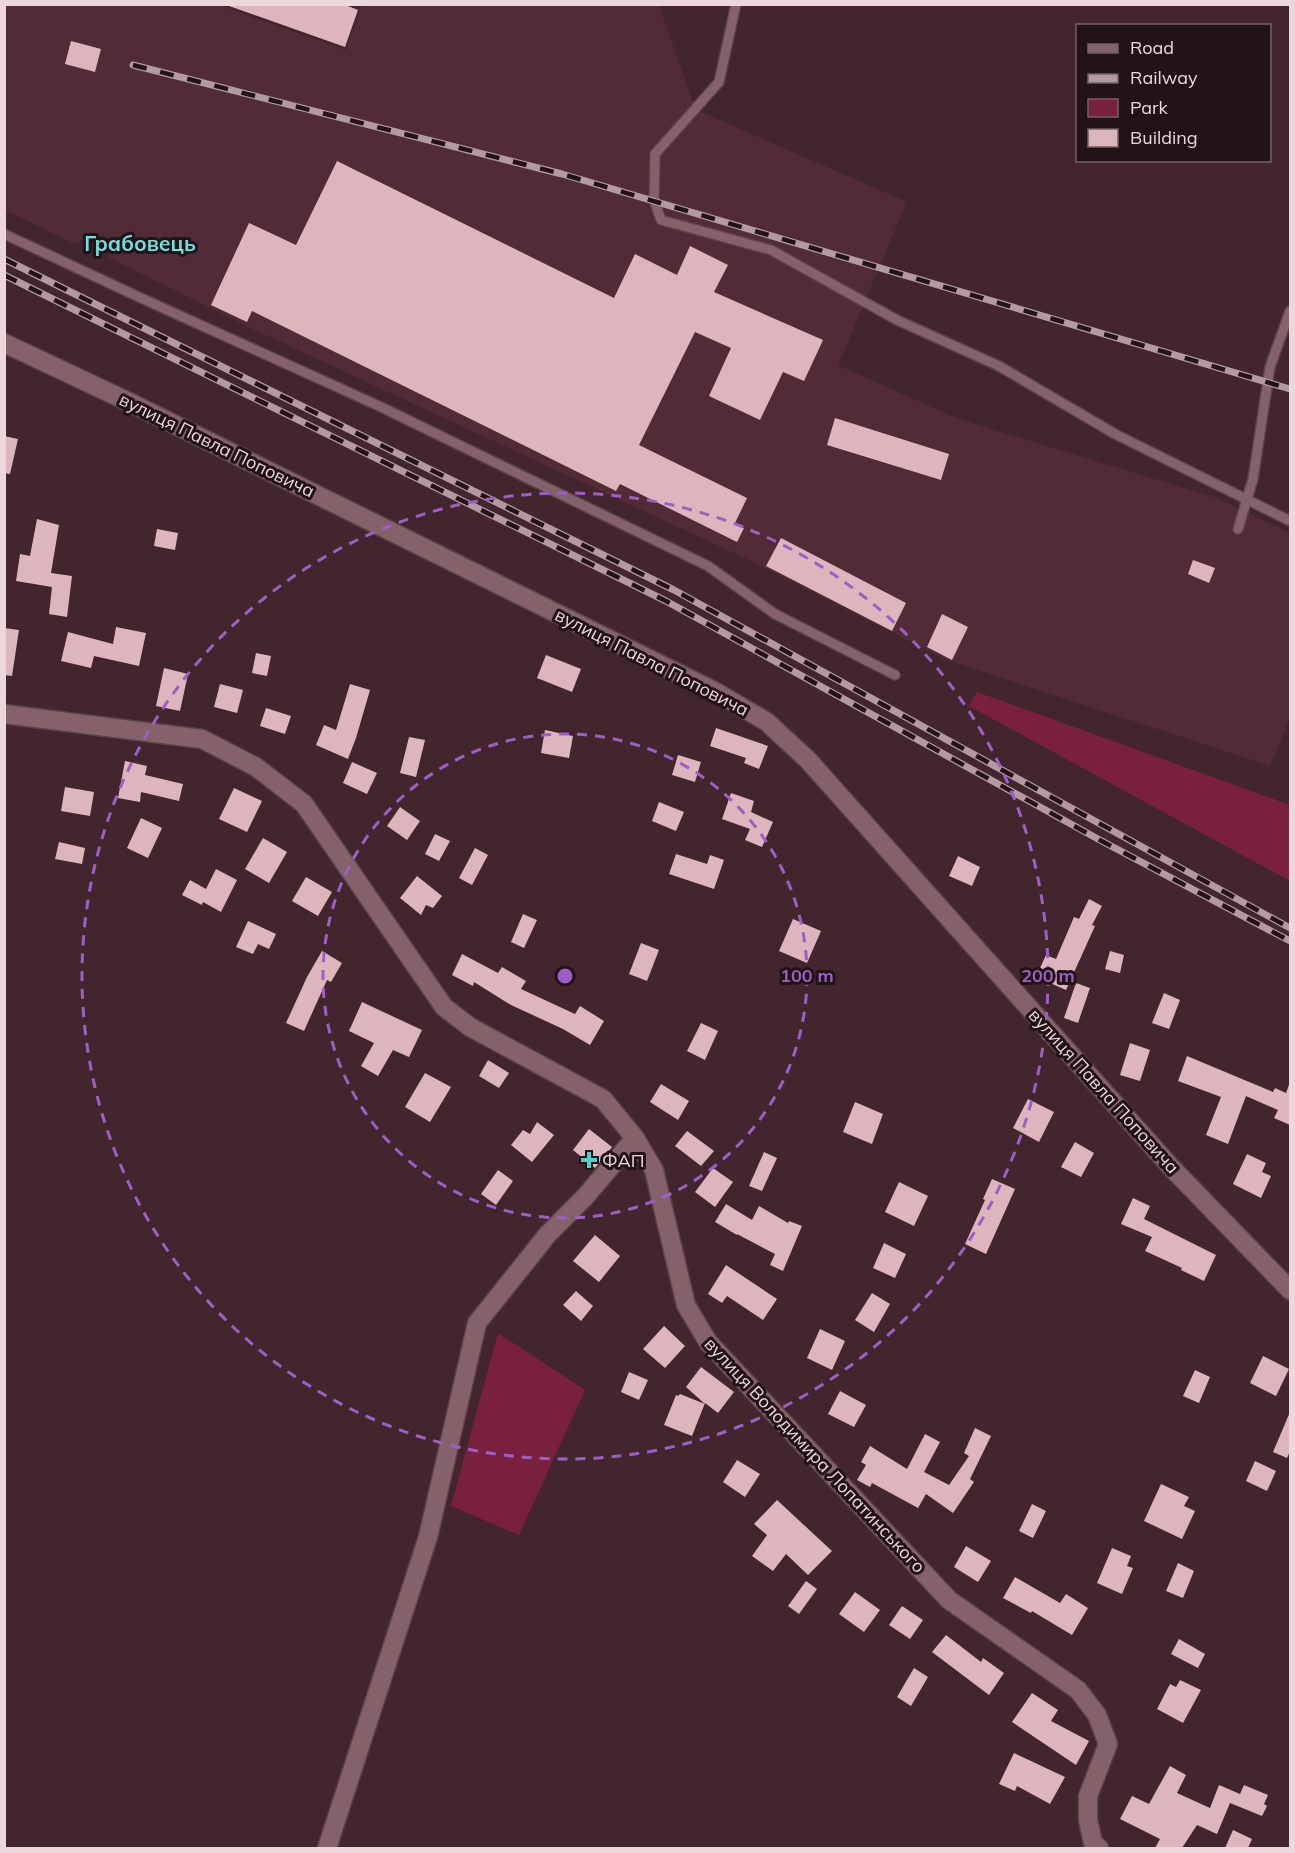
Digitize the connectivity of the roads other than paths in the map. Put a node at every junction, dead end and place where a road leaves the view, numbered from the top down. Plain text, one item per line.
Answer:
1 (736, 4) edge
2 (4, 234) edge
3 (1290, 311) edge
4 (4, 342) edge
5 (1247, 500) junction
6 (1290, 521) edge
7 (1238, 529) dead end
8 (895, 675) dead end
9 (4, 714) edge
10 (635, 1138) junction
11 (1290, 1290) edge
12 (327, 1848) edge
13 (1099, 1848) edge

1 - 5 lane
2 - 8 lane
3 - 5 lane
4 - 11 street, вулиця Павла Поповича
5 - 6 lane
5 - 7 lane
9 - 10 street, вулиця Володимира Лопатинського
10 - 12 street
10 - 13 street, вулиця Володимира Лопатинського

